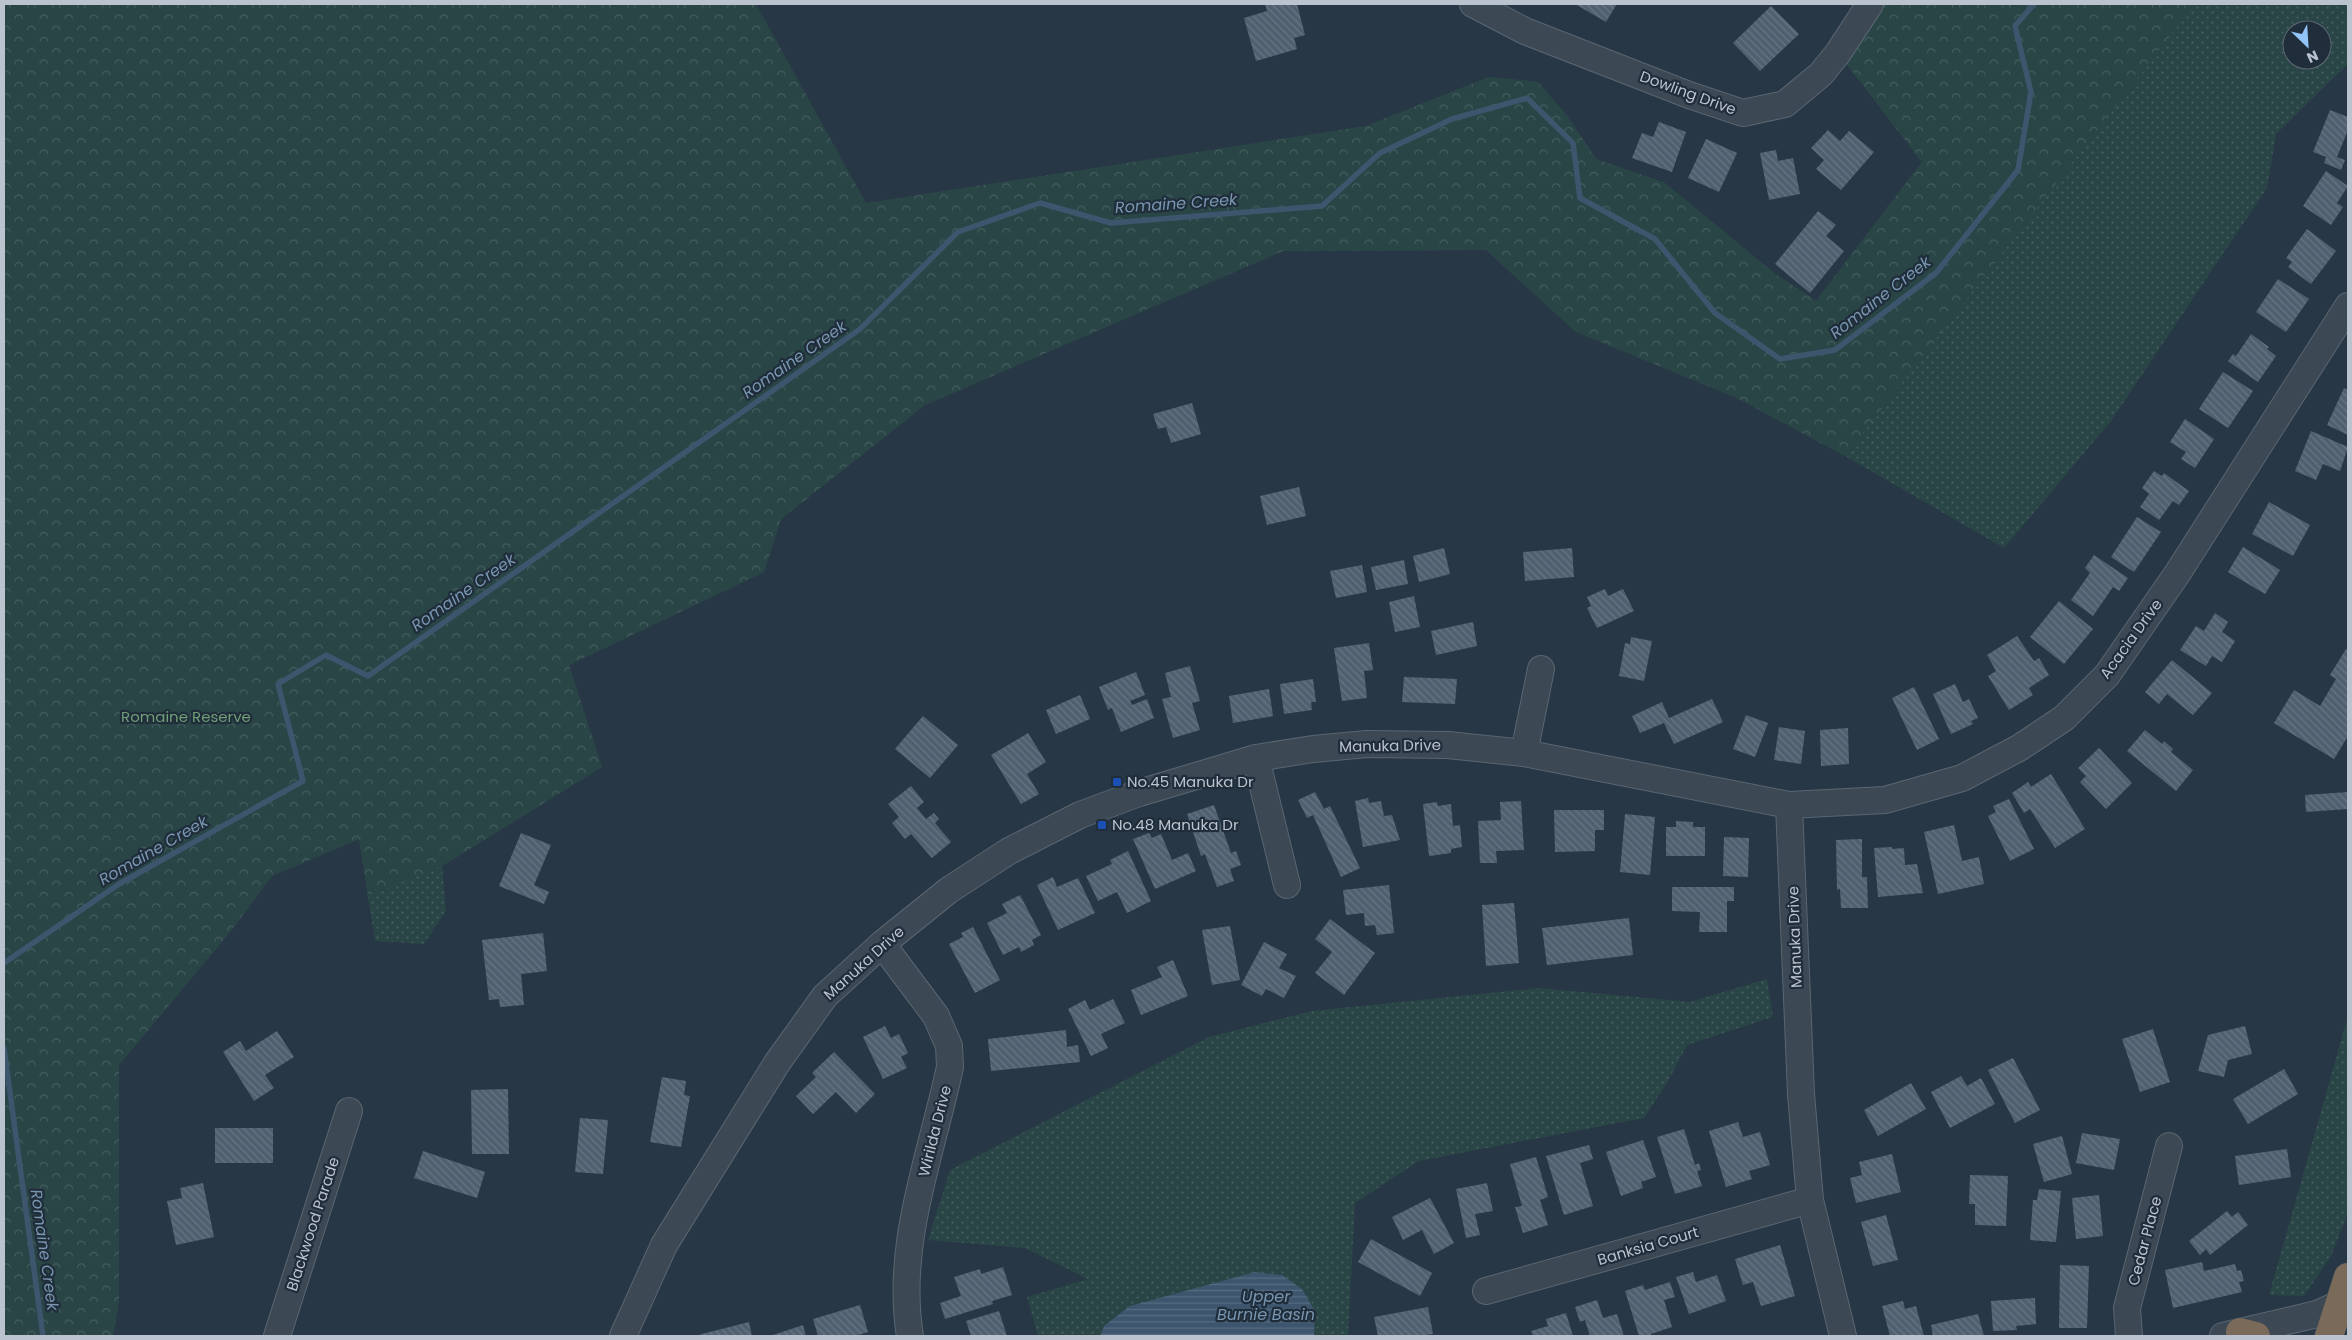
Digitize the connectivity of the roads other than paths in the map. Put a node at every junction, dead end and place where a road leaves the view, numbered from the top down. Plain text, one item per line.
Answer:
1 (1473, 4) edge
2 (1870, 4) edge
3 (2348, 306) edge
4 (1541, 669) dead end
5 (1524, 753) junction
6 (1256, 758) junction
7 (1789, 805) junction
8 (1287, 885) dead end
9 (882, 944) junction
10 (349, 1111) dead end
11 (2169, 1146) dead end
12 (1810, 1200) junction
13 (2348, 1277) edge
14 (1486, 1292) dead end
15 (2344, 1303) edge
16 (2240, 1335) edge
17 (277, 1336) edge
18 (623, 1336) edge
19 (910, 1336) edge
20 (1843, 1336) edge
21 (2129, 1336) edge
22 (2329, 1336) edge

1 - 2 street, Dowling Drive
3 - 7 street, Acacia Drive
4 - 5 street
5 - 6 street, Manuka Drive
5 - 7 street, Manuka Drive
6 - 8 street
6 - 9 street, Manuka Drive
7 - 12 street, Manuka Drive
9 - 18 street, Manuka Drive
9 - 19 street, Wirilda Drive
10 - 17 street, Blackwood Parade
11 - 21 street, Cedar Place
12 - 14 street, Banksia Court
12 - 20 street, Manuka Drive
13 - 15 highway
15 - 16 street
15 - 22 highway

